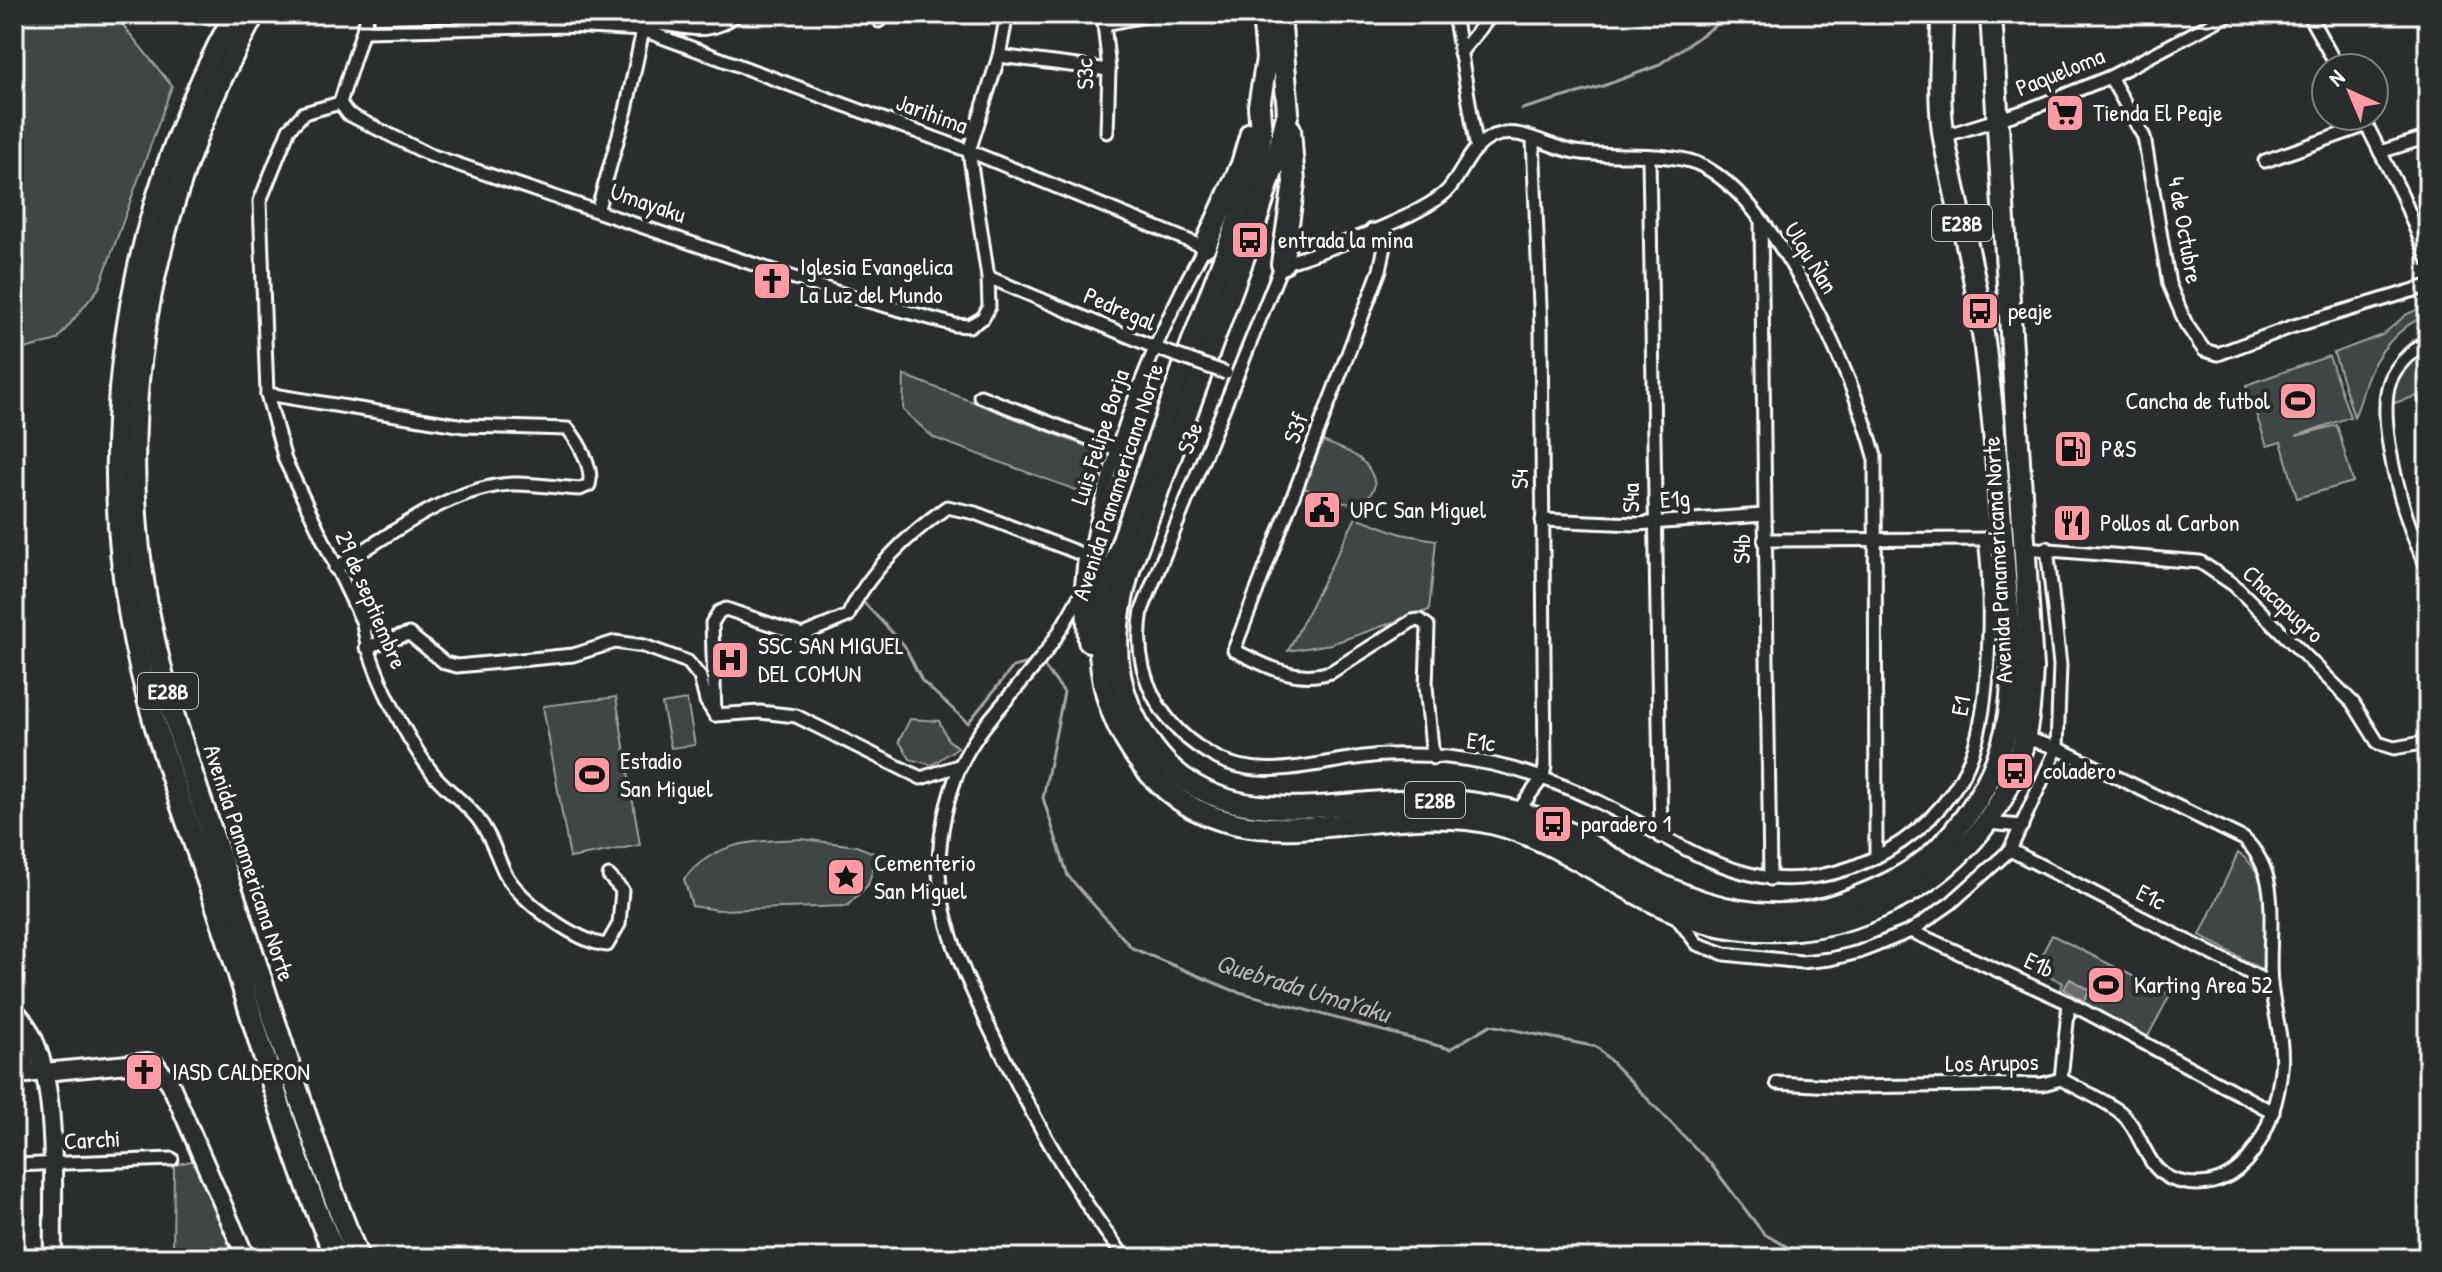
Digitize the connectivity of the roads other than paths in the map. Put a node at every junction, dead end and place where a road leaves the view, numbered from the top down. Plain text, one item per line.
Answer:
1 (235, 14) edge
2 (254, 14) edge
3 (368, 14) edge
4 (737, 14) edge
5 (1007, 14) edge
6 (1156, 14) edge
7 (1263, 14) edge
8 (1280, 14) edge
9 (1454, 14) edge
10 (1492, 14) edge
11 (1942, 14) edge
12 (1991, 14) edge
13 (2230, 14) edge
14 (2308, 14) edge
15 (1104, 19) edge
16 (643, 30) junction
17 (366, 31) junction
18 (2329, 52) edge
19 (1460, 53) junction
20 (999, 56) junction
21 (1109, 70) junction
22 (2110, 77) junction
23 (340, 103) junction
24 (1259, 106) junction
25 (1288, 112) junction
26 (2000, 118) junction
27 (1107, 132) dead end
28 (2335, 132) edge
29 (2370, 132) edge
30 (1944, 136) junction
31 (2428, 137) edge
32 (1533, 139) junction
33 (1477, 149) junction
34 (969, 151) junction
35 (2380, 152) junction
36 (1649, 158) junction
37 (2265, 161) dead end
38 (598, 208) junction
39 (1761, 220) junction
40 (1372, 230) junction
41 (1205, 246) junction
42 (2428, 259) edge
43 (1282, 264) junction
44 (988, 277) junction
45 (2428, 286) edge
46 (2428, 341) edge
47 (1157, 349) junction
48 (1232, 375) junction
49 (267, 394) junction
50 (980, 396) dead end
51 (1119, 450) junction
52 (1764, 515) junction
53 (1542, 520) junction
54 (1653, 523) junction
55 (1876, 538) junction
56 (1994, 539) junction
57 (1764, 540) junction
58 (2025, 548) junction
59 (2047, 548) junction
60 (1089, 557) junction
61 (2428, 567) edge
62 (335, 568) junction
63 (1086, 586) junction
64 (1139, 627) joint
65 (366, 647) junction
66 (1100, 662) junction
67 (715, 715) junction
68 (2025, 738) junction
69 (2428, 742) edge
70 (2057, 748) junction
71 (1433, 758) junction
72 (961, 765) junction
73 (1543, 777) junction
74 (1518, 811) junction
75 (1986, 823) junction
76 (2022, 826) junction
77 (1661, 837) junction
78 (2010, 850) junction
79 (1876, 857) junction
80 (609, 876) dead end
81 (1770, 879) junction
82 (1670, 908) junction
83 (1911, 931) junction
84 (2271, 984) junction
85 (2069, 1003) junction
86 (14, 1012) edge
87 (47, 1072) junction
88 (21, 1074) edge
89 (2061, 1079) junction
90 (1777, 1083) dead end
91 (2273, 1112) junction
92 (172, 1159) dead end
93 (50, 1164) junction
94 (14, 1165) edge
95 (53, 1258) edge
96 (246, 1258) edge
97 (337, 1258) edge
98 (358, 1258) edge
99 (1125, 1258) edge

1 - 97 highway, Avenida Panamericana Norte / E28B
2 - 98 highway, Avenida Panamericana Norte / E28B
3 - 17 street
4 - 16 street
5 - 20 street
6 - 15 street
7 - 24 highway, Avenida Panamericana Norte / E28B
8 - 25 highway, Avenida Panamericana Norte / E28B
9 - 19 street
10 - 19 street
11 - 30 highway, Avenida Panamericana Norte / E28B
12 - 26 highway, Avenida Panamericana Norte / E28B
13 - 22 street, Paqueloma
14 - 18 street
15 - 21 street, S3c
16 - 17 street
16 - 34 street, Jarihima
16 - 38 street
17 - 23 street
19 - 33 street
20 - 21 street
20 - 34 street
21 - 27 street, S3c
22 - 26 street, Paqueloma
22 - 45 street, 4 de Octubre
23 - 38 street, Umayaku
23 - 49 street, 29 de septiembre
24 - 41 highway
24 - 66 highway, Avenida Panamericana Norte / E28B
25 - 43 highway
25 - 74 highway, Avenida Panamericana Norte / E28B
26 - 30 street, Paqueloma
26 - 58 highway, Avenida Panamericana Norte / E28B
28 - 37 street
29 - 35 street
30 - 56 highway, Avenida Panamericana Norte / E28B
31 - 35 street
32 - 33 street, Ulqu Ñan
32 - 36 street, Ulqu Ñan
32 - 53 street, S4
33 - 40 street
34 - 41 street, Jarihima
34 - 44 street
35 - 42 street
36 - 39 street, Ulqu Ñan
36 - 54 street, S4a
38 - 44 street, Umayaku
39 - 52 street, S4b
39 - 55 street, Ulqu Ñan
40 - 43 street
40 - 71 street, S3f
41 - 47 street, Luis Felipe Borja
43 - 48 street, S3e
44 - 47 street, Pedregal
46 - 61 street
47 - 48 street, Pedregal, bridge
47 - 51 street, Luis Felipe Borja
48 - 64 street, S3e
49 - 62 street, 29 de septiembre
49 - 62 street
50 - 51 street
51 - 60 street, Luis Felipe Borja
52 - 54 street, E1g
52 - 57 street, S4b
53 - 54 street, E1g
53 - 73 street, S4
54 - 77 street, S4a
55 - 56 street
55 - 57 street
55 - 79 street, Ulqu Ñan
56 - 74 highway, Avenida Panamericana Norte / E28B
56 - 79 street, E1
57 - 81 street, S4b
58 - 59 street, Chacapugro
58 - 68 highway, Avenida Panamericana Norte / E28B
59 - 69 street, Chacapugro
59 - 70 street
60 - 63 highway
60 - 67 street
62 - 65 street, 29 de septiembre
63 - 66 highway
63 - 72 street
64 - 71 street, E1c
65 - 67 street
65 - 80 street, 29 de septiembre
66 - 82 highway, Avenida Panamericana Norte / E28B
67 - 72 street
68 - 70 street, Los Arupos
68 - 75 highway, Avenida Panamericana Norte / E28B
70 - 76 street
70 - 84 street, Los Arupos
71 - 73 street, E1c
72 - 99 street
73 - 74 street
73 - 77 street, E1c
75 - 76 street
75 - 82 highway, Avenida Panamericana Norte / E28B
76 - 78 street
77 - 81 street, E1c
78 - 83 street
78 - 84 street, E1c
79 - 81 street, E1c
82 - 83 street
83 - 85 street, E1b
84 - 91 street, Los Arupos
85 - 89 street
85 - 91 street, E1b
86 - 87 street
86 - 88 street
87 - 88 street
87 - 93 street
87 - 96 street
89 - 90 street, Los Arupos
89 - 91 street, Los Arupos
92 - 93 street, Carchi
93 - 94 street, Carchi
93 - 95 street

